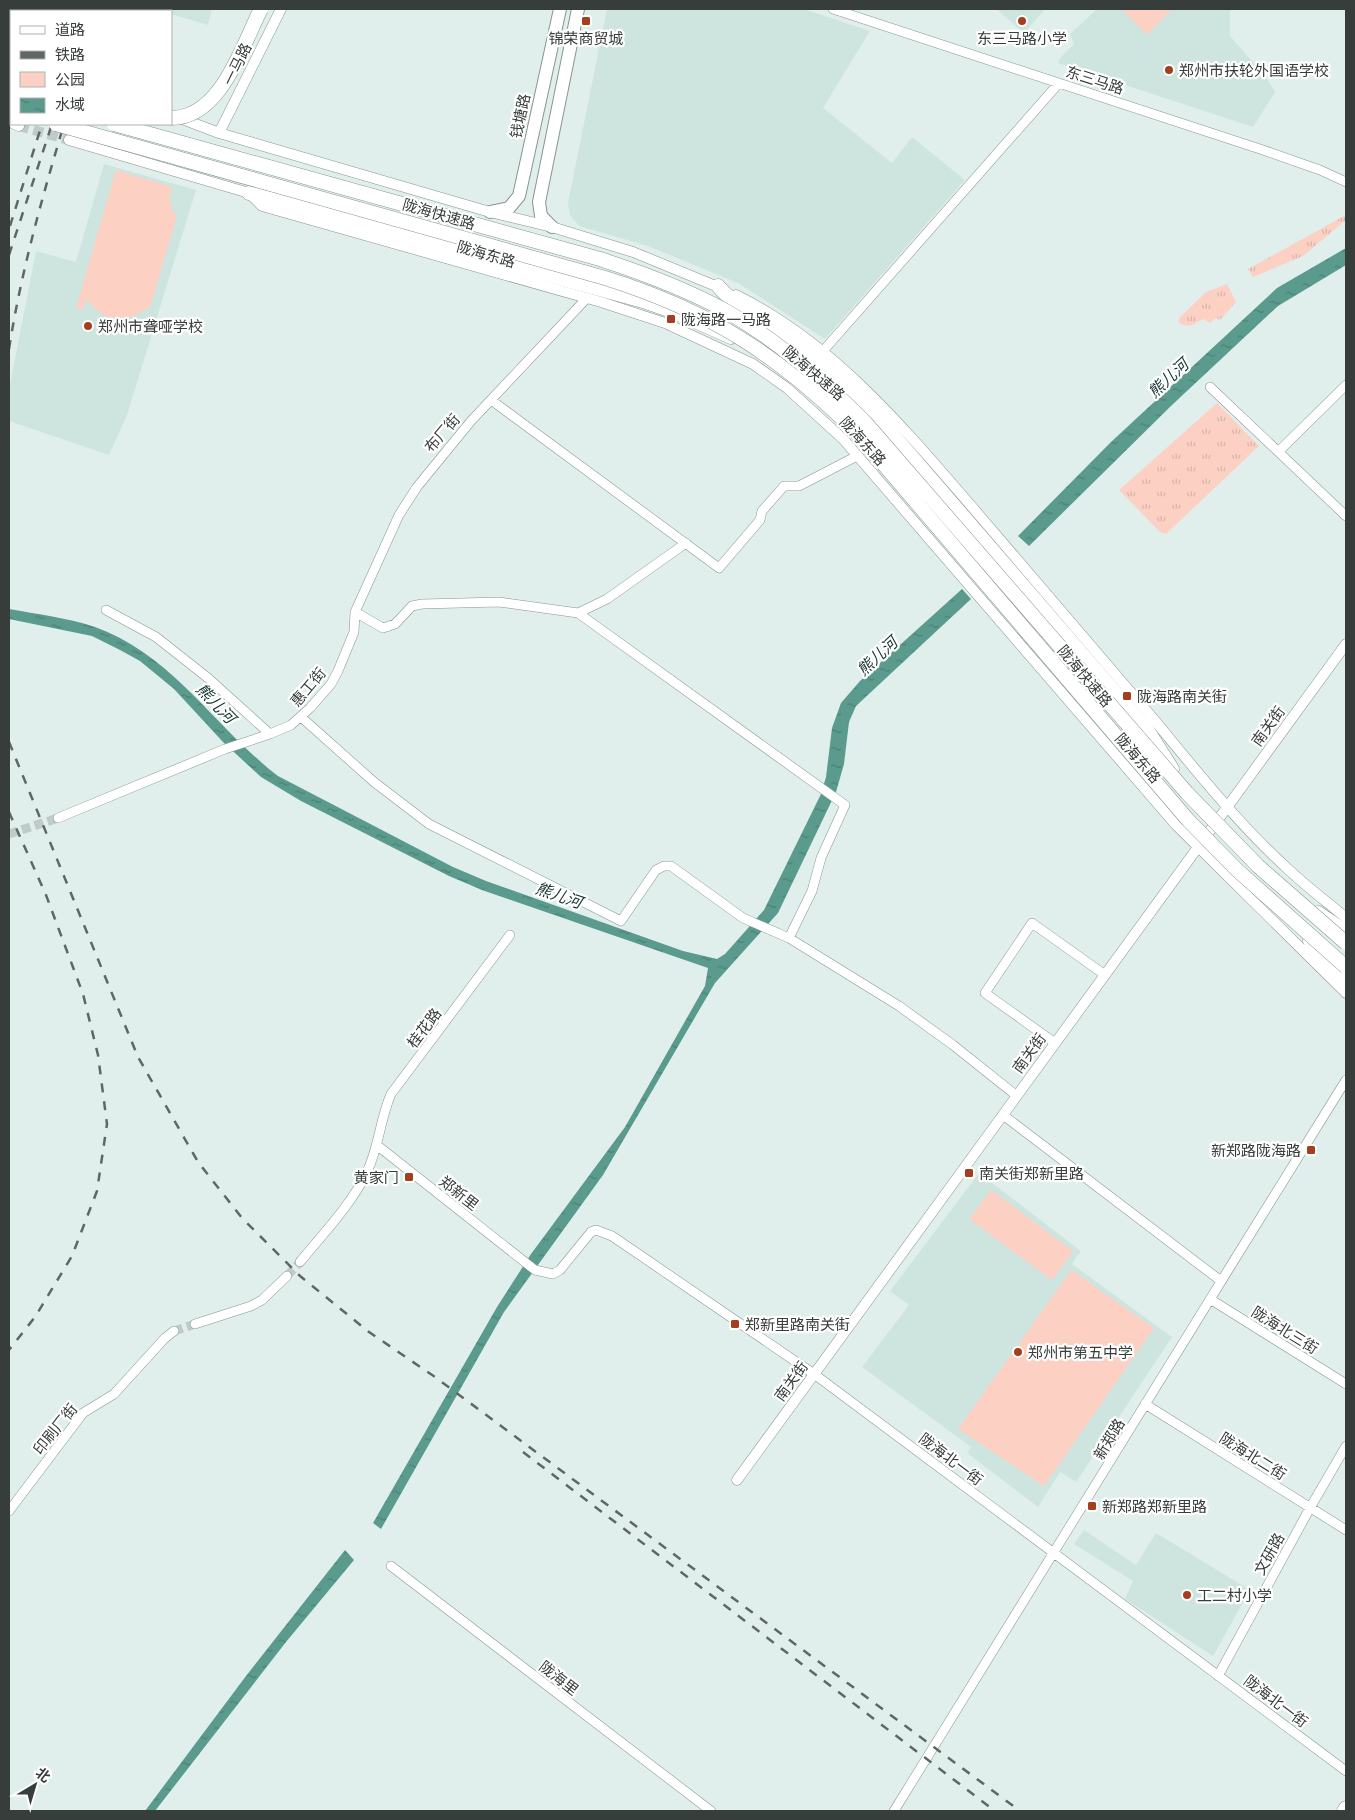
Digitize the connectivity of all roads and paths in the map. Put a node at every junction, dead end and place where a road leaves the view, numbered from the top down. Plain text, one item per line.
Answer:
1 (261, 9) edge
2 (281, 9) edge
3 (560, 9) edge
4 (578, 9) edge
5 (832, 9) edge
6 (1059, 83) junction
7 (172, 116) edge
8 (172, 116) edge
9 (60, 125) tunnel mouth
10 (118, 125) edge
11 (219, 134) junction
12 (69, 140) tunnel mouth
13 (1346, 182) edge
14 (249, 193) junction
15 (490, 212) junction
16 (552, 227) junction
17 (718, 286) junction
18 (587, 298) junction
19 (742, 338) junction
20 (822, 351) junction
21 (1346, 385) edge
22 (1210, 387) dead end
23 (491, 400) junction
24 (1278, 452) junction
25 (857, 456) junction
26 (1346, 516) edge
27 (686, 543) junction
28 (106, 610) dead end
29 (355, 612) junction
30 (578, 613) junction
31 (1346, 644) edge
32 (301, 717) junction
33 (270, 734) junction
34 (1187, 793) junction
35 (1228, 806) junction
36 (58, 818) tunnel mouth
37 (1198, 848) junction
38 (1298, 901) junction
39 (1286, 915) junction
40 (1346, 918) edge
41 (1346, 932) edge
42 (510, 935) dead end
43 (789, 938) junction
44 (1346, 943) edge
45 (1346, 968) edge
46 (1104, 975) junction
47 (1346, 982) edge
48 (1346, 993) edge
49 (1055, 1043) junction
50 (1346, 1080) edge
51 (1017, 1096) junction
52 (1003, 1115) junction
53 (378, 1146) junction
54 (300, 1262) tunnel mouth
55 (535, 1270) joint
56 (287, 1276) tunnel mouth
57 (1220, 1281) junction
58 (1210, 1299) junction
59 (195, 1324) tunnel mouth
60 (174, 1331) tunnel mouth
61 (814, 1374) junction
62 (1346, 1384) edge
63 (1145, 1404) junction
64 (1346, 1446) edge
65 (737, 1480) dead end
66 (1310, 1508) junction
67 (9, 1511) edge
68 (1346, 1530) edge
69 (1055, 1554) junction
70 (391, 1566) dead end
71 (1218, 1676) junction
72 (1346, 1771) edge
73 (1346, 1808) edge
74 (707, 1810) edge
75 (894, 1811) edge
76 (1344, 1811) edge

1 - 7 main road, bridge
2 - 11 street, 一马路
3 - 15 main road, 钱塘路
4 - 16 main road
5 - 6 street, 东三马路
6 - 13 street, 东三马路
6 - 20 street
8 - 11 street
9 - 19 main road, 陇海快速路, bridge
10 - 34 main road, 陇海快速路, bridge
11 - 15 street
12 - 14 street, 陇海东路
14 - 18 street, 陇海东路
14 - 19 main road
15 - 16 street
16 - 17 street
17 - 20 street
17 - 34 main road, bridge
18 - 23 street, 布厂街
18 - 25 street, 陇海东路
19 - 39 main road, 陇海快速路, bridge
20 - 35 street
21 - 24 street
22 - 24 street
23 - 27 street
23 - 29 street, 布厂街
24 - 26 street
25 - 27 street
25 - 37 street, 陇海东路
27 - 30 street
28 - 33 street
29 - 30 street
29 - 32 street, 惠工街
30 - 43 street
31 - 35 street, 南关街
32 - 33 street, 惠工街
32 - 43 street
33 - 36 street, 惠工街
34 - 38 main road, 陇海快速路, bridge
35 - 37 street, 南关街
35 - 40 street
37 - 46 street, 南关街
37 - 48 street, 陇海东路
38 - 41 main road, bridge
38 - 44 main road, 陇海快速路, bridge
39 - 45 main road, 陇海快速路, bridge
39 - 47 main road, bridge
42 - 53 street, 桂花路
43 - 51 street
46 - 49 street, 南关街
46 - 49 street
49 - 51 street, 南关街
50 - 57 street, 新郑路
51 - 52 street, 南关街
52 - 57 street
52 - 61 street, 南关街
53 - 54 street
53 - 55 street, 郑新里
55 - 61 street, 陇海北一街
56 - 59 street
57 - 58 street, 新郑路
58 - 62 street, 陇海北三街
58 - 63 street, 新郑路
60 - 67 street, 印刷厂街
61 - 65 street, 南关街
61 - 69 street, 陇海北一街
63 - 66 street, 陇海北二街
63 - 69 street, 新郑路
64 - 66 street, 文研路
66 - 68 street, 陇海北二街
66 - 71 street, 文研路
69 - 71 street, 陇海北一街
69 - 75 street, 新郑路
70 - 74 street, 陇海里
71 - 72 street, 陇海北一街
73 - 76 main road

